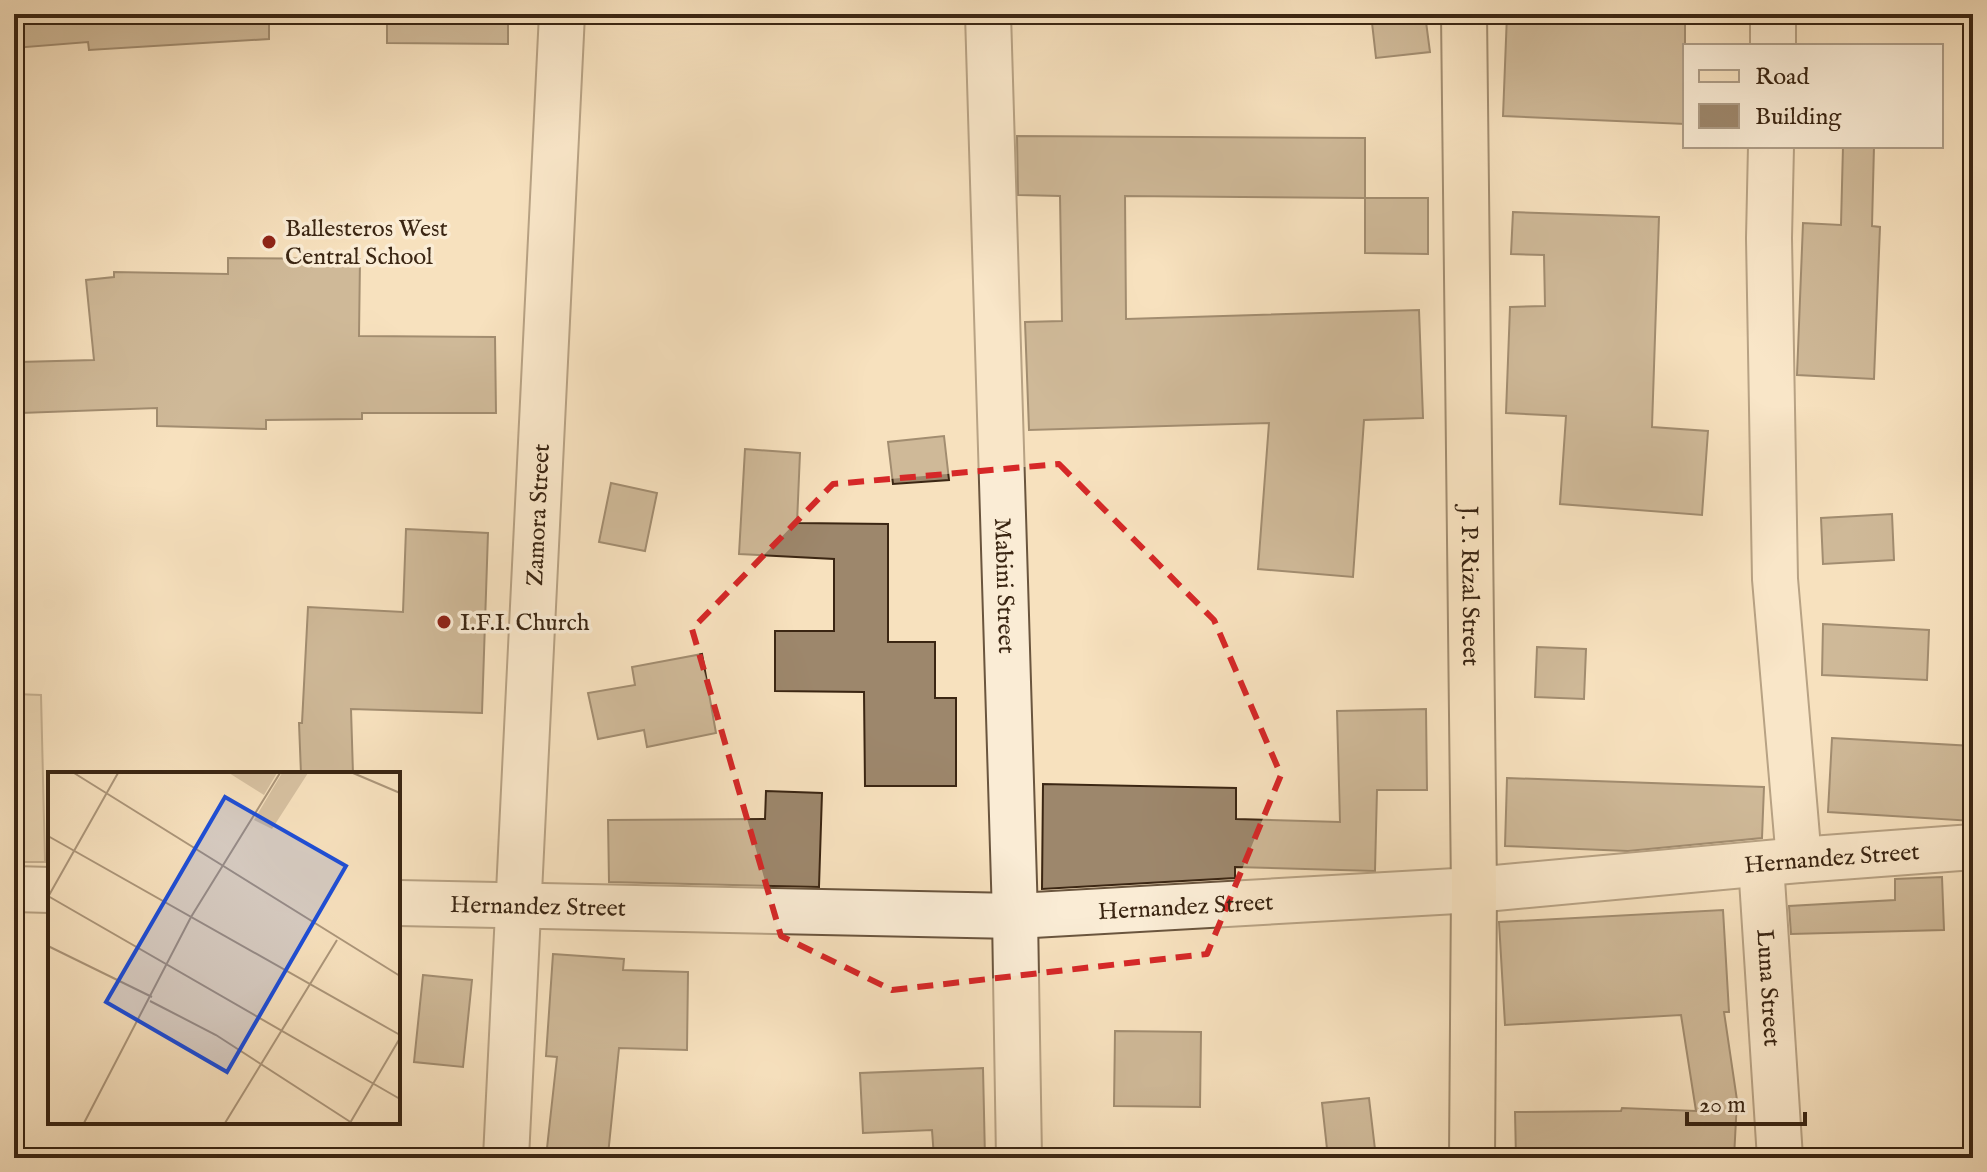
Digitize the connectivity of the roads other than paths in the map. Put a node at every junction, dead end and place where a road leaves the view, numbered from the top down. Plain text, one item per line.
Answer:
1 (562, 14) edge
2 (988, 14) edge
3 (1464, 14) edge
4 (1773, 14) edge
5 (1773, 44) edge
6 (1771, 148) edge
7 (1973, 847) edge
8 (1780, 862) junction
9 (14, 889) edge
10 (48, 890) edge
11 (1474, 890) junction
12 (400, 903) edge
13 (519, 907) junction
14 (1015, 916) junction
15 (506, 1158) edge
16 (1019, 1158) edge
17 (1472, 1158) edge
18 (1780, 1158) edge

1 - 13 street, Zamora Street
2 - 14 street, Mabini Street
3 - 11 main road, J. P. Rizal Street
4 - 5 street
6 - 8 street, Luna Street
7 - 8 street, Hernandez Street
8 - 11 street, Hernandez Street
8 - 18 street, Luna Street
9 - 10 street
11 - 14 street, Hernandez Street
11 - 17 main road, J. P. Rizal Street
12 - 13 street, Hernandez Street
13 - 14 street, Hernandez Street
13 - 15 street, Zamora Street
14 - 16 street, Mabini Street

